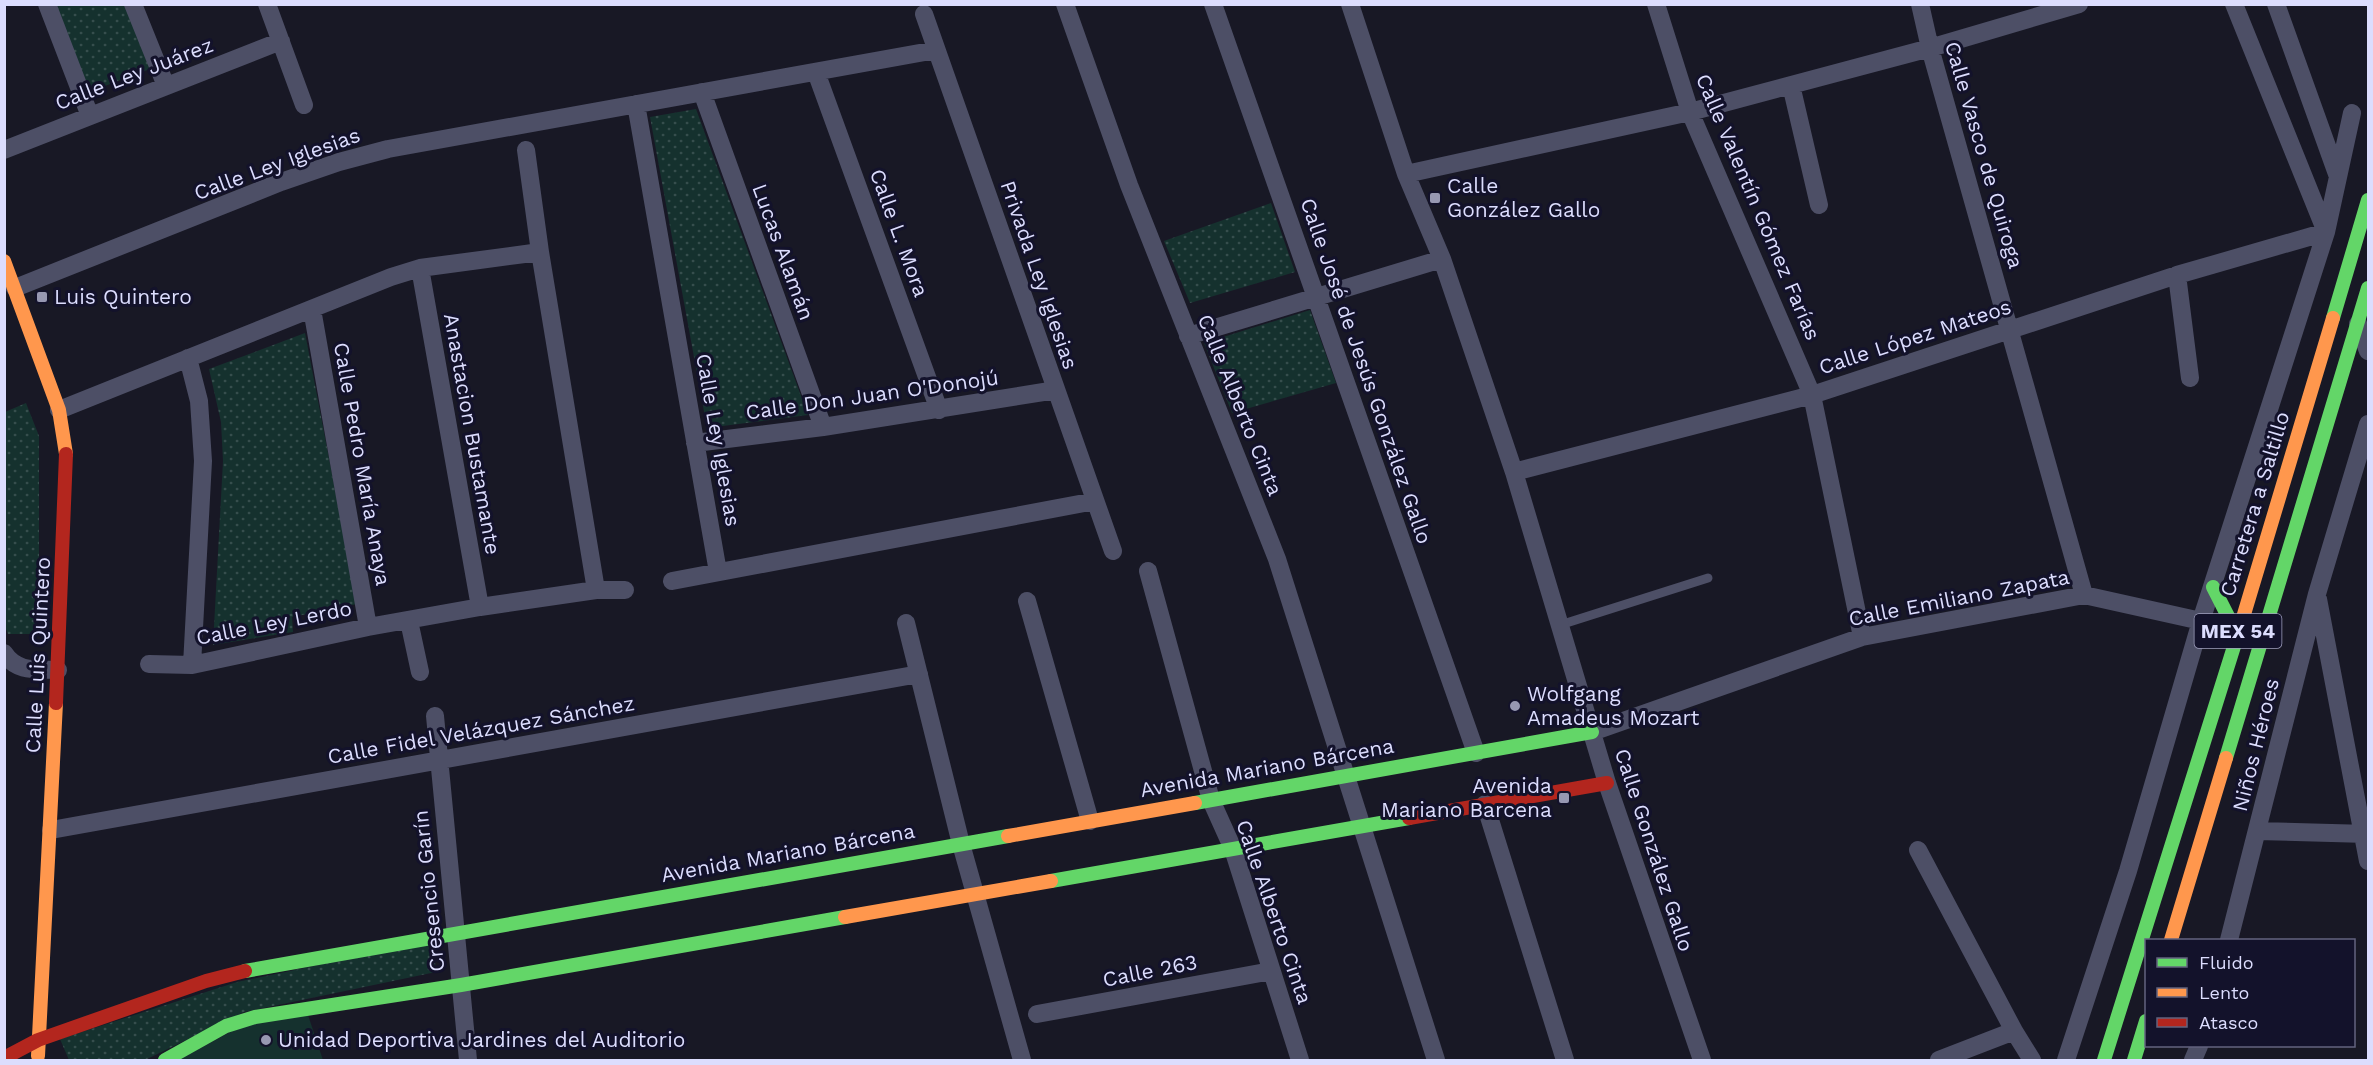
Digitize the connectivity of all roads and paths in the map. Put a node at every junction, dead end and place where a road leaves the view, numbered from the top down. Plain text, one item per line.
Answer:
1 (47, 4) edge
2 (133, 4) edge
3 (267, 4) edge
4 (1065, 4) edge
5 (1213, 4) edge
6 (1350, 4) edge
7 (1656, 4) edge
8 (1920, 4) edge
9 (2079, 4) edge
10 (2234, 4) edge
11 (2276, 4) edge
12 (924, 14) dead end
13 (280, 41) junction
14 (1929, 48) junction
15 (936, 50) junction
16 (816, 72) junction
17 (1791, 85) junction
18 (166, 86) junction
19 (702, 92) junction
20 (636, 104) junction
21 (304, 105) dead end
22 (1690, 112) junction
23 (2352, 113) dead end
24 (90, 116) junction
25 (4, 150) edge
26 (526, 150) dead end
27 (1406, 174) junction
28 (2337, 174) junction
29 (2368, 200) edge
30 (1819, 205) dead end
31 (2326, 232) junction
32 (540, 252) junction
33 (1442, 258) junction
34 (4, 261) edge
35 (420, 268) junction
36 (2177, 275) junction
37 (15, 288) junction
38 (2368, 288) edge
39 (1316, 297) junction
40 (312, 309) junction
41 (2358, 324) junction
42 (2010, 330) junction
43 (1188, 336) junction
44 (2368, 351) edge
45 (188, 358) junction
46 (2190, 378) dead end
47 (1056, 390) junction
48 (1812, 394) junction
49 (59, 410) junction
50 (939, 410) junction
51 (2368, 424) edge
52 (823, 427) junction
53 (695, 443) junction
54 (1514, 472) junction
55 (1095, 501) junction
56 (1113, 551) dead end
57 (1149, 570) dead end
58 (718, 572) junction
59 (1708, 578) dead end
60 (672, 581) dead end
61 (2213, 586) junction
62 (596, 590) junction
63 (625, 590) dead end
64 (2317, 594) junction
65 (2085, 595) junction
66 (1027, 601) dead end
67 (480, 607) junction
68 (409, 621) junction
69 (2201, 621) junction
70 (906, 623) dead end
71 (1560, 625) junction
72 (368, 627) junction
73 (2237, 634) junction
74 (1862, 637) junction
75 (4, 653) edge
76 (149, 664) dead end
77 (192, 664) junction
78 (58, 670) junction
79 (420, 672) dead end
80 (919, 674) junction
81 (435, 716) dead end
82 (1592, 732) junction
83 (1476, 753) junction
84 (439, 761) junction
85 (1346, 776) junction
86 (1607, 783) junction
87 (1210, 800) junction
88 (1485, 804) junction
89 (1090, 821) junction
90 (1362, 826) junction
91 (51, 831) junction
92 (2257, 831) junction
93 (2366, 834) edge
94 (961, 844) junction
95 (1233, 849) junction
96 (1918, 850) dead end
97 (2368, 861) edge
98 (974, 894) junction
99 (456, 933) junction
100 (2171, 939) edge
101 (2229, 939) edge
102 (1271, 971) junction
103 (461, 985) junction
104 (1037, 1014) dead end
105 (2145, 1024) edge
106 (2014, 1031) junction
107 (38, 1040) junction
108 (4, 1058) edge
109 (38, 1060) edge
110 (165, 1060) edge
111 (468, 1060) edge
112 (1022, 1060) edge
113 (1299, 1060) edge
114 (1436, 1060) edge
115 (1565, 1060) edge
116 (1702, 1060) edge
117 (1939, 1060) edge
118 (2032, 1060) edge
119 (2066, 1060) edge
120 (2104, 1060) edge
121 (2134, 1060) edge

1 - 24 street
2 - 18 street
3 - 13 street
4 - 43 street, Calle Alberto Cinta
5 - 39 street, Calle José de Jesús González Gallo
6 - 27 street, Calle González Gallo
7 - 22 street, Calle Valentín Gómez Farías
8 - 14 street, Calle Vasco de Quiroga
9 - 14 street
10 - 31 street
11 - 28 street
12 - 15 street, Privada Ley Iglesias
13 - 18 street, Calle Ley Juárez
13 - 21 street
14 - 17 street
14 - 42 street, Calle Vasco de Quiroga
15 - 16 street, Calle Ley Iglesias
15 - 47 street, Privada Ley Iglesias
16 - 19 street, Calle Ley Iglesias
16 - 50 street, Calle L. Mora
17 - 22 street
17 - 30 street
18 - 24 street, Calle Ley Juárez
19 - 20 street, Calle Ley Iglesias
19 - 52 street, Lucas Alamán
20 - 37 street, Calle Ley Iglesias
20 - 53 street, Calle Ley Iglesias
22 - 27 street
22 - 48 street, Calle Valentín Gómez Farías
23 - 28 street
24 - 25 street, Calle Ley Juárez
26 - 32 street
27 - 33 street, Calle González Gallo
28 - 31 street
29 - 73 street, Carretera a Saltillo / MEX 54
31 - 36 street, Calle López Mateos
31 - 61 street
32 - 35 street
32 - 62 street
33 - 39 street
33 - 54 street, Calle González Gallo
34 - 37 street, Calle Luis Quintero
35 - 40 street
35 - 67 street, Anastacion Bustamante
36 - 42 street, Calle López Mateos
36 - 46 street
37 - 49 street, Calle Luis Quintero
38 - 41 street, MEX 54
39 - 43 street
39 - 83 street, Calle José de Jesús González Gallo
40 - 45 street
40 - 72 street, Calle Pedro María Anaya
41 - 44 street
41 - 100 street, MEX 54
42 - 48 street, Calle López Mateos
42 - 65 street, Calle Vasco de Quiroga
43 - 85 street, Calle Alberto Cinta
45 - 49 street
45 - 77 street, Calle Ley Lerdo
47 - 50 street, Calle Don Juan O'Donojú
47 - 55 street, Privada Ley Iglesias
48 - 54 street, Calle López Mateos
48 - 74 street, Calle Valentín Gómez Farías
49 - 78 street, Calle Luis Quintero
50 - 52 street, Calle Don Juan O'Donojú
51 - 64 street, Niños Héroes
52 - 53 street, Calle Don Juan O'Donojú
53 - 58 street, Calle Ley Iglesias
54 - 71 street, Calle González Gallo
55 - 56 street, Privada Ley Iglesias
55 - 58 street
57 - 87 street, Calle Alberto Cinta
58 - 60 street
59 - 71 lane
61 - 69 street
61 - 73 street
62 - 63 street, Calle Ley Lerdo
62 - 67 street, Calle Ley Lerdo
64 - 92 street, Niños Héroes
64 - 93 street
65 - 69 street, Calle Emiliano Zapata
65 - 74 street, Calle Emiliano Zapata
66 - 89 street
67 - 68 street, Calle Ley Lerdo
68 - 72 street, Calle Ley Lerdo
68 - 79 street
69 - 73 street, Calle Emiliano Zapata
69 - 119 street
70 - 80 street
71 - 82 street, Calle González Gallo
72 - 77 street, Calle Ley Lerdo
73 - 120 street, Carretera a Saltillo / MEX 54
74 - 82 street, Calle Emiliano Zapata
75 - 78 street
76 - 77 street
78 - 91 street, Calle Luis Quintero
80 - 84 street, Calle Fidel Velázquez Sánchez
80 - 94 street
81 - 84 street, Cresencio Garín
82 - 83 street, Avenida Mariano Bárcena
82 - 86 street, Calle González Gallo
83 - 85 street, Avenida Mariano Bárcena
84 - 91 street, Calle Fidel Velázquez Sánchez
84 - 99 street, Cresencio Garín
85 - 87 street, Avenida Mariano Bárcena
85 - 90 street, Calle Alberto Cinta
86 - 88 street
86 - 116 street, Calle González Gallo
87 - 89 street, Avenida Mariano Bárcena
87 - 95 street, Calle Alberto Cinta
88 - 90 street
88 - 115 street
89 - 94 street, Avenida Mariano Bárcena
90 - 95 street
90 - 114 street, Calle Alberto Cinta
91 - 107 street, Calle Luis Quintero
92 - 93 street
92 - 101 street, Niños Héroes
93 - 97 street
94 - 98 street
94 - 99 street, Avenida Mariano Bárcena
95 - 98 street
95 - 102 street, Calle Alberto Cinta
96 - 106 street
98 - 103 street
98 - 112 street
99 - 103 street, Cresencio Garín
99 - 107 street, Avenida Mariano Bárcena
102 - 104 street, Calle 263
102 - 113 street, Calle Alberto Cinta
103 - 110 street
103 - 111 street, Cresencio Garín
105 - 121 street
106 - 117 street
106 - 118 street
107 - 108 street, Avenida Mariano Bárcena
107 - 109 street, Calle Luis Quintero

